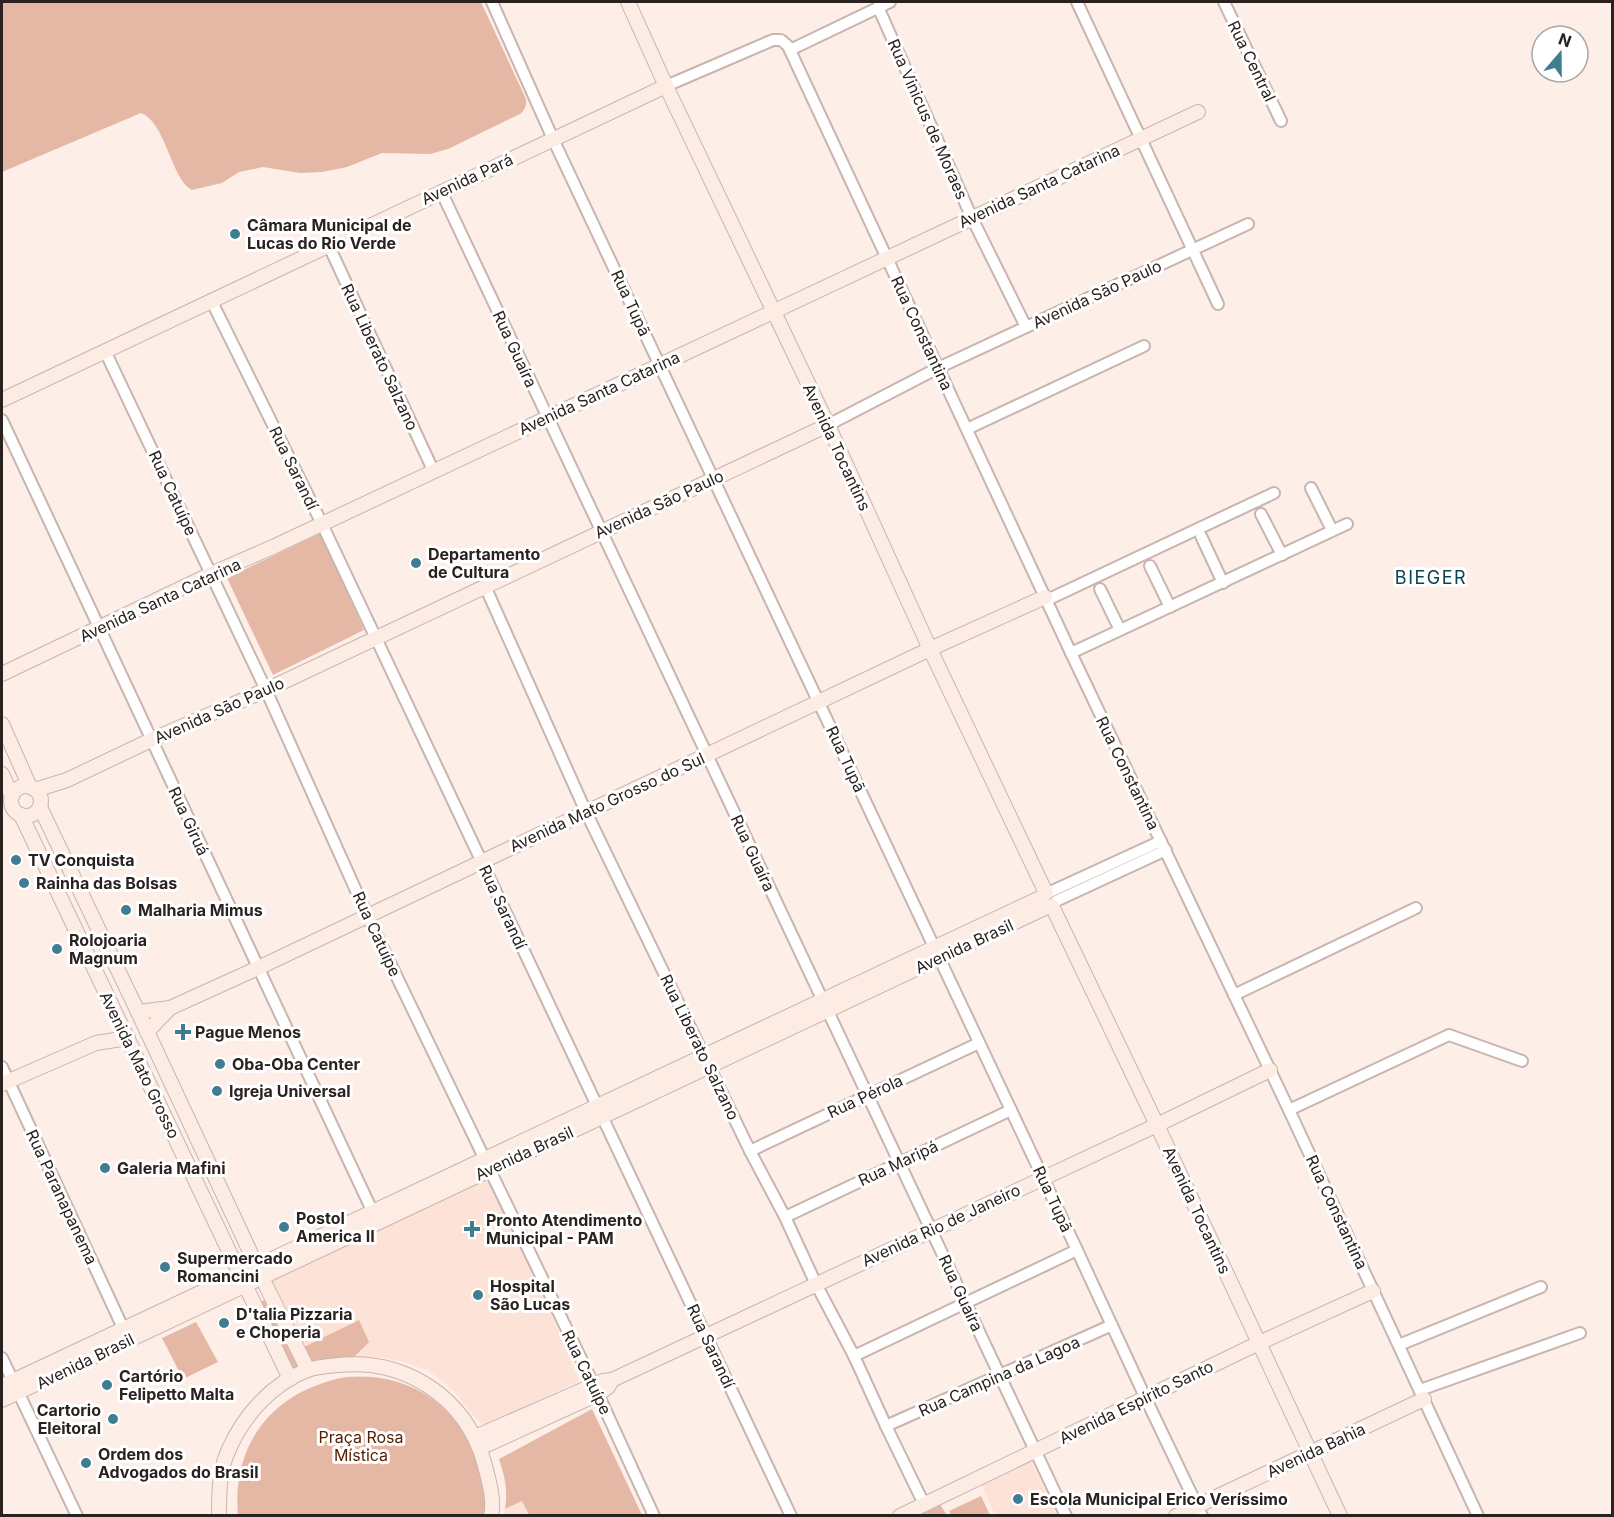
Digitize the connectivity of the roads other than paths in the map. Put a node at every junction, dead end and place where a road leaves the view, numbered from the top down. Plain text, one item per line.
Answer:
1 (492, 2) edge
2 (628, 2) edge
3 (1077, 2) edge
4 (1224, 2) edge
5 (886, 3) edge
6 (790, 50) junction
7 (666, 86) junction
8 (1197, 112) dead end
9 (1281, 121) dead end
10 (553, 139) junction
11 (1141, 139) junction
12 (441, 191) junction
13 (972, 218) junction
14 (1248, 224) dead end
15 (328, 244) junction
16 (1193, 250) junction
17 (887, 257) junction
18 (211, 300) junction
19 (1218, 304) dead end
20 (773, 311) junction
21 (1026, 327) junction
22 (1144, 346) dead end
23 (105, 351) junction
24 (660, 365) junction
25 (938, 368) junction
26 (2, 400) edge
27 (547, 417) junction
28 (2, 420) edge
29 (828, 425) junction
30 (967, 429) junction
31 (433, 470) junction
32 (714, 479) junction
33 (1311, 488) dead end
34 (1274, 493) dead end
35 (1261, 514) dead end
36 (322, 524) junction
37 (1347, 524) dead end
38 (1332, 530) junction
39 (601, 531) junction
40 (1201, 536) dead end
41 (1281, 555) junction
42 (1150, 567) dead end
43 (211, 574) junction
44 (1223, 583) junction
45 (485, 586) junction
46 (1100, 589) dead end
47 (1046, 599) junction
48 (1170, 607) junction
49 (99, 628) junction
50 (1120, 630) junction
51 (376, 638) junction
52 (930, 649) junction
53 (1071, 653) junction
54 (2, 674) edge
55 (266, 690) junction
56 (819, 703) junction
57 (2, 724) edge
58 (151, 740) junction
59 (707, 755) junction
60 (2, 774) edge
61 (37, 796) junction
62 (13, 807) edge
63 (586, 812) junction
64 (2, 817) edge
65 (1163, 846) junction
66 (482, 862) junction
67 (1049, 899) junction
68 (1416, 908) dead end
69 (368, 915) junction
70 (937, 953) junction
71 (258, 968) junction
72 (1234, 995) junction
73 (825, 1005) junction
74 (170, 1008) junction
75 (138, 1012) junction
76 (119, 1020) junction
77 (147, 1032) junction
78 (128, 1038) junction
79 (96, 1043) junction
80 (979, 1043) junction
81 (707, 1060) junction
82 (1522, 1060) dead end
83 (2, 1067) edge
84 (1270, 1070) junction
85 (5, 1082) edge
86 (867, 1095) junction
87 (1011, 1110) junction
88 (1289, 1110) junction
89 (600, 1111) junction
90 (1157, 1125) junction
91 (750, 1151) junction
92 (899, 1162) junction
93 (487, 1164) junction
94 (1043, 1178) junction
95 (375, 1216) junction
96 (785, 1217) junction
97 (931, 1230) junction
98 (1077, 1250) junction
99 (259, 1272) junction
100 (243, 1279) junction
101 (816, 1284) junction
102 (1541, 1287) dead end
103 (1373, 1291) junction
104 (965, 1303) junction
105 (1112, 1325) junction
106 (123, 1328) junction
107 (1580, 1333) dead end
108 (706, 1336) junction
109 (1259, 1343) junction
110 (1399, 1345) junction
111 (854, 1356) junction
112 (2, 1358) edge
113 (308, 1370) junction
114 (999, 1376) junction
115 (290, 1379) junction
116 (10, 1386) edge
117 (596, 1390) junction
118 (1422, 1395) junction
119 (1146, 1399) junction
120 (2, 1400) edge
121 (886, 1426) junction
122 (477, 1443) junction
123 (1035, 1450) junction
124 (1310, 1452) junction
125 (924, 1504) junction
126 (1200, 1510) edge
127 (77, 1515) edge
128 (219, 1515) edge
129 (491, 1515) edge
130 (654, 1515) edge
131 (791, 1515) edge
132 (900, 1515) edge
133 (1066, 1515) edge
134 (1176, 1515) edge
135 (1341, 1515) edge
136 (1478, 1515) edge

1 - 10 street, Rua Tupã
2 - 7 street, Avenida Tocantins
3 - 11 street
4 - 9 street, Rua Central
5 - 6 street
5 - 13 street, Rua Vinicus de Moraes
6 - 7 street, Avenida Pará
6 - 17 street, Rua Constantina
7 - 10 street, Avenida Pará
7 - 20 street, Avenida Tocantins
8 - 11 street, Avenida Santa Catarina
10 - 12 street, Avenida Pará
10 - 24 street, Rua Tupã
11 - 13 street, Avenida Santa Catarina
11 - 16 street
12 - 15 street, Avenida Pará
12 - 27 street, Rua Guaíra
13 - 17 street, Avenida Santa Catarina
13 - 21 street, Rua Vinicus de Moraes
14 - 16 street, Avenida São Paulo
15 - 18 street, Avenida Pará
15 - 31 street, Rua Liberato Salzano
16 - 19 street
16 - 21 street, Avenida São Paulo
17 - 20 street, Avenida Santa Catarina
17 - 25 street, Rua Constantina
18 - 23 street, Avenida Pará
18 - 36 street, Rua Sarandí
20 - 24 street, Avenida Santa Catarina
20 - 29 street, Avenida Tocantins
21 - 25 street, Avenida São Paulo
22 - 30 street
23 - 26 street, Avenida Pará
23 - 43 street, Rua Catuípe
24 - 27 street, Avenida Santa Catarina
24 - 32 street, Rua Tupã
25 - 29 street, Avenida São Paulo
25 - 30 street, Rua Constantina
27 - 31 street, Avenida Santa Catarina
27 - 39 street, Rua Guaíra
28 - 49 street, Rua Giruá
29 - 32 street, Avenida São Paulo
29 - 52 street, Avenida Tocantins
30 - 47 street, Rua Constantina
31 - 36 street, Avenida Santa Catarina
32 - 39 street, Avenida São Paulo
32 - 56 street, Rua Tupã
33 - 38 street
34 - 47 street
35 - 41 street
36 - 43 street, Avenida Santa Catarina
36 - 51 street, Rua Sarandí
37 - 38 street
38 - 41 street
39 - 45 street, Avenida São Paulo
39 - 59 street, Rua Guaíra
40 - 44 street
41 - 44 street
42 - 48 street
43 - 49 street, Avenida Santa Catarina
43 - 55 street, Rua Catuípe
44 - 48 street
45 - 51 street, Avenida São Paulo
45 - 63 street, Rua Liberato Salzano
46 - 50 street
47 - 52 street, Avenida Mato Grosso do Sul
47 - 53 street, Rua Constantina
48 - 50 street
49 - 54 street, Avenida Santa Catarina
49 - 58 street, Rua Giruá
50 - 53 street
51 - 55 street, Avenida São Paulo
51 - 66 street, Rua Sarandí
52 - 56 street, Avenida Mato Grosso do Sul
52 - 67 street, Avenida Tocantins
53 - 65 street, Rua Constantina
55 - 58 street, Avenida São Paulo
55 - 69 street, Rua Catuípe
56 - 59 street, Avenida Mato Grosso do Sul
56 - 70 street, Rua Tupã
57 - 61 street, Avenida Mato Grosso
58 - 61 street, Avenida São Paulo
58 - 71 street, Rua Giruá
59 - 63 street, Avenida Mato Grosso do Sul
59 - 73 street, Rua Guaíra
60 - 62 street, Avenida Mato Grosso
61 - 62 street
61 - 62 street
61 - 75 street, Avenida Mato Grosso
62 - 64 street
62 - 76 street, Avenida Mato Grosso
63 - 66 street, Avenida Mato Grosso do Sul
63 - 81 street, Rua Liberato Salzano
65 - 67 street, Avenida Brasil
65 - 72 street, Rua Constantina
66 - 69 street, Avenida Mato Grosso do Sul
66 - 89 street, Rua Sarandí
67 - 70 street, Avenida Brasil
67 - 90 street, Avenida Tocantins
68 - 72 street
69 - 71 street, Avenida Mato Grosso do Sul
69 - 93 street, Rua Catuípe
70 - 73 street, Avenida Brasil
70 - 80 street, Rua Tupã
71 - 74 street, Avenida Mato Grosso do Sul
71 - 95 street, Rua Giruá
72 - 84 street, Rua Constantina
73 - 81 street, Avenida Brasil
73 - 86 street, Rua Guaíra
74 - 75 street
74 - 77 street
75 - 77 street, Avenida Mato Grosso
76 - 78 street, Avenida Mato Grosso
76 - 79 street
77 - 99 street, Avenida Mato Grosso
78 - 79 street
78 - 100 street, Avenida Mato Grosso
79 - 85 street
80 - 86 street, Rua Pérola
80 - 87 street, Rua Tupã
81 - 89 street, Avenida Brasil
81 - 91 street, Rua Liberato Salzano
82 - 88 street
83 - 85 street, Rua Paranapanema
84 - 88 street, Rua Constantina
84 - 90 street, Avenida Rio de Janeiro
85 - 106 street, Rua Paranapanema
86 - 91 street, Rua Pérola
86 - 92 street, Rua Guaíra
87 - 92 street, Rua Maripá
87 - 94 street, Rua Tupã
88 - 103 street, Rua Constantina
89 - 93 street, Avenida Brasil
89 - 108 street, Rua Sarandí
90 - 94 street, Avenida Rio de Janeiro
90 - 109 street, Avenida Tocantins
91 - 96 street, Rua Liberato Salzano
92 - 96 street, Rua Maripá
92 - 97 street, Rua Guaíra
93 - 95 street, Avenida Brasil
93 - 117 street, Rua Catuípe
94 - 97 street, Avenida Rio de Janeiro
94 - 98 street, Rua Tupã
95 - 99 street, Avenida Brasil
96 - 101 street, Rua Liberato Salzano
97 - 101 street, Avenida Rio de Janeiro
97 - 104 street, Rua Guaíra
98 - 104 street
98 - 105 street, Rua Tupã
99 - 100 street, Avenida Brasil
99 - 113 street, Avenida Mato Grosso
100 - 106 street, Avenida Brasil
100 - 115 street, Avenida Mato Grosso
100 - 116 street, Avenida Brasil
101 - 108 street, Avenida Rio de Janeiro
101 - 111 street, Rua Liberato Salzano
102 - 110 street
103 - 109 street, Avenida Espírito Santo
103 - 110 street, Rua Constantina
104 - 111 street
104 - 114 street, Rua Guaíra
105 - 114 street, Rua Campina da Lagoa
105 - 119 street, Rua Tupã
106 - 116 street, Avenida Brasil
107 - 118 street
108 - 117 street, Avenida Rio de Janeiro
108 - 131 street, Rua Sarandí
109 - 119 street, Avenida Espírito Santo
109 - 124 street, Avenida Tocantins
110 - 118 street, Rua Constantina
111 - 121 street, Rua Liberato Salzano
112 - 116 street
113 - 115 street
113 - 122 street
114 - 121 street, Rua Campina da Lagoa
114 - 123 street, Rua Guaíra
115 - 128 street
116 - 120 street, Avenida Brasil
116 - 127 street
117 - 122 street
117 - 130 street, Rua Catuípe
118 - 124 street, Avenida Bahia
118 - 136 street, Rua Constantina
119 - 123 street, Avenida Espírito Santo
119 - 126 street, Rua Tupã
121 - 125 street, Rua Liberato Salzano
122 - 129 street
123 - 125 street, Avenida Espírito Santo
123 - 133 street, Rua Guaíra
124 - 126 street, Avenida Bahia
124 - 135 street, Avenida Tocantins
125 - 132 street, Avenida Espírito Santo
126 - 134 street, Avenida Bahia

